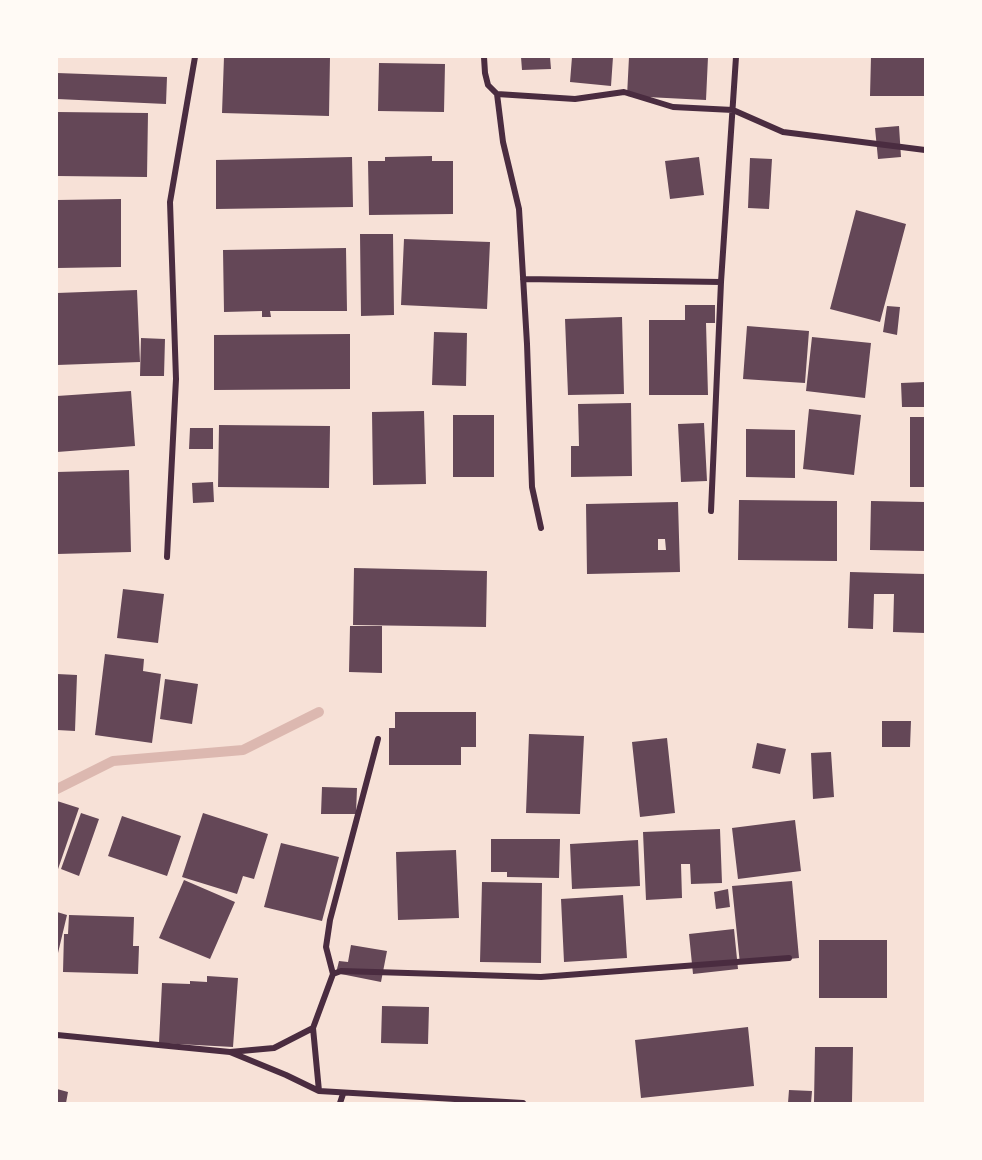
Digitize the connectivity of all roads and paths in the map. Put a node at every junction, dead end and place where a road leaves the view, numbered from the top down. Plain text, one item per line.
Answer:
1 (195, 57) edge
2 (484, 57) edge
3 (736, 57) edge
4 (497, 94) junction
5 (733, 110) junction
6 (925, 150) edge
7 (523, 279) junction
8 (721, 282) junction
9 (711, 511) dead end
10 (541, 528) dead end
11 (167, 557) dead end
12 (378, 739) dead end
13 (789, 958) dead end
14 (333, 974) junction
15 (313, 1028) junction
16 (57, 1035) edge
17 (230, 1052) junction
18 (319, 1091) junction
19 (343, 1094) junction
20 (340, 1103) edge
21 (523, 1103) edge

1 - 11 street
2 - 4 street
3 - 5 street
4 - 5 street
4 - 7 street
5 - 6 street
5 - 8 street
7 - 8 street
7 - 10 street
8 - 9 street
12 - 14 street
13 - 14 street
14 - 15 street
15 - 17 street
15 - 18 street
16 - 17 street
17 - 18 street
18 - 19 street
19 - 20 street
19 - 21 street

